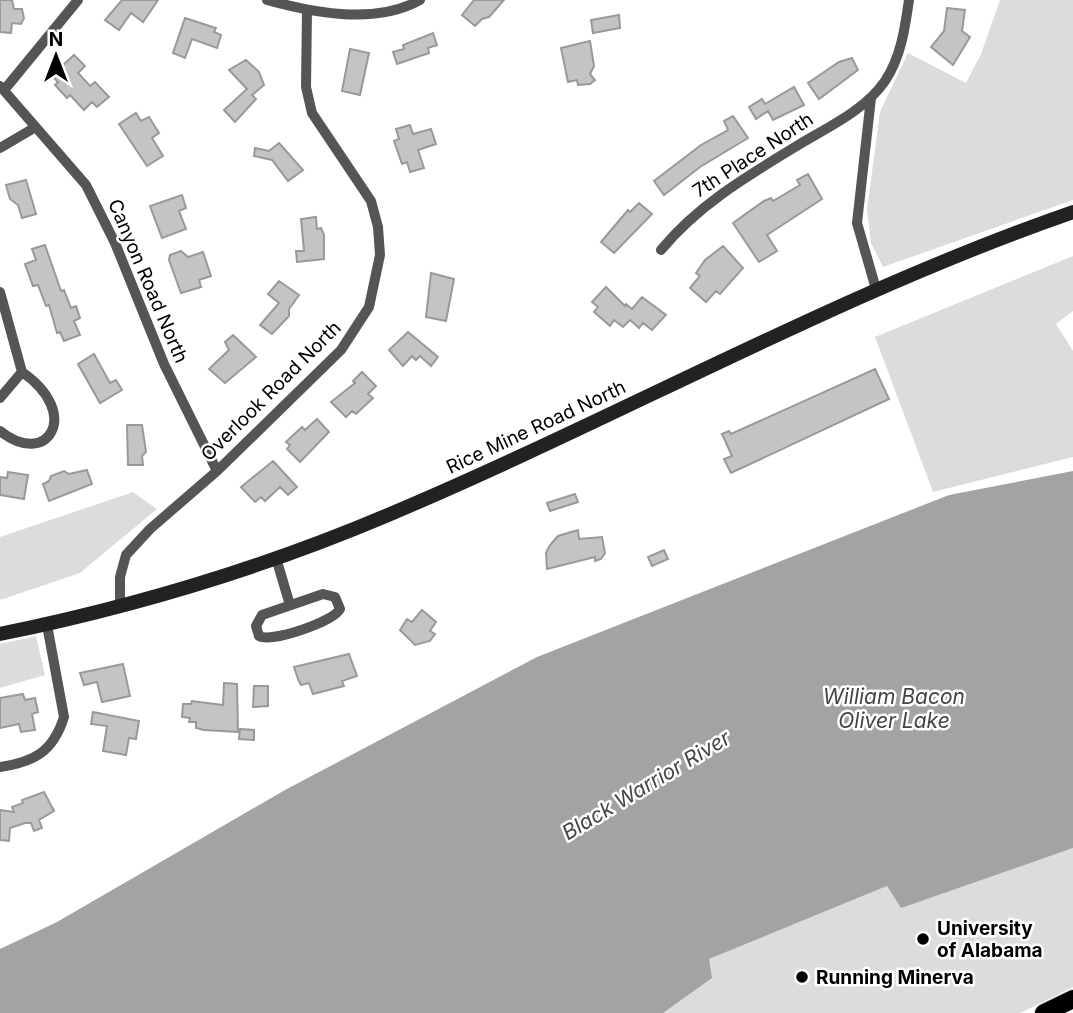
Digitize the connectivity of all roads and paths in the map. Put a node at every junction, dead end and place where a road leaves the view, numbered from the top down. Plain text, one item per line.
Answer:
1 (78, 0) edge
2 (267, 0) edge
3 (420, 0) edge
4 (909, 0) edge
5 (307, 10) junction
6 (3, 87) edge
7 (871, 98) junction
8 (34, 128) junction
9 (0, 148) edge
10 (1073, 212) edge
11 (661, 250) dead end
12 (876, 289) junction
13 (0, 292) edge
14 (22, 372) junction
15 (0, 398) edge
16 (0, 431) edge
17 (217, 471) junction
18 (276, 558) junction
19 (290, 605) junction
20 (120, 606) junction
21 (47, 625) junction
22 (0, 634) edge
23 (0, 767) edge
24 (1073, 999) edge
25 (1044, 1013) edge

1 - 6 street
2 - 5 street
3 - 5 street
4 - 7 street
5 - 17 street, Overlook Road North
6 - 8 street, Canyon Road North
7 - 11 street, 7th Place North
7 - 12 street
8 - 9 street
8 - 17 street, Canyon Road North
10 - 12 main road, Rice Mine Road North
12 - 18 main road, Rice Mine Road North
13 - 14 street
14 - 15 street
14 - 16 street
17 - 20 street, Overlook Road North
18 - 19 street
18 - 20 main road, Rice Mine Road North
19 - 19 street
20 - 21 main road, Rice Mine Road North
21 - 22 main road, Rice Mine Road North
21 - 23 street
24 - 25 main road

